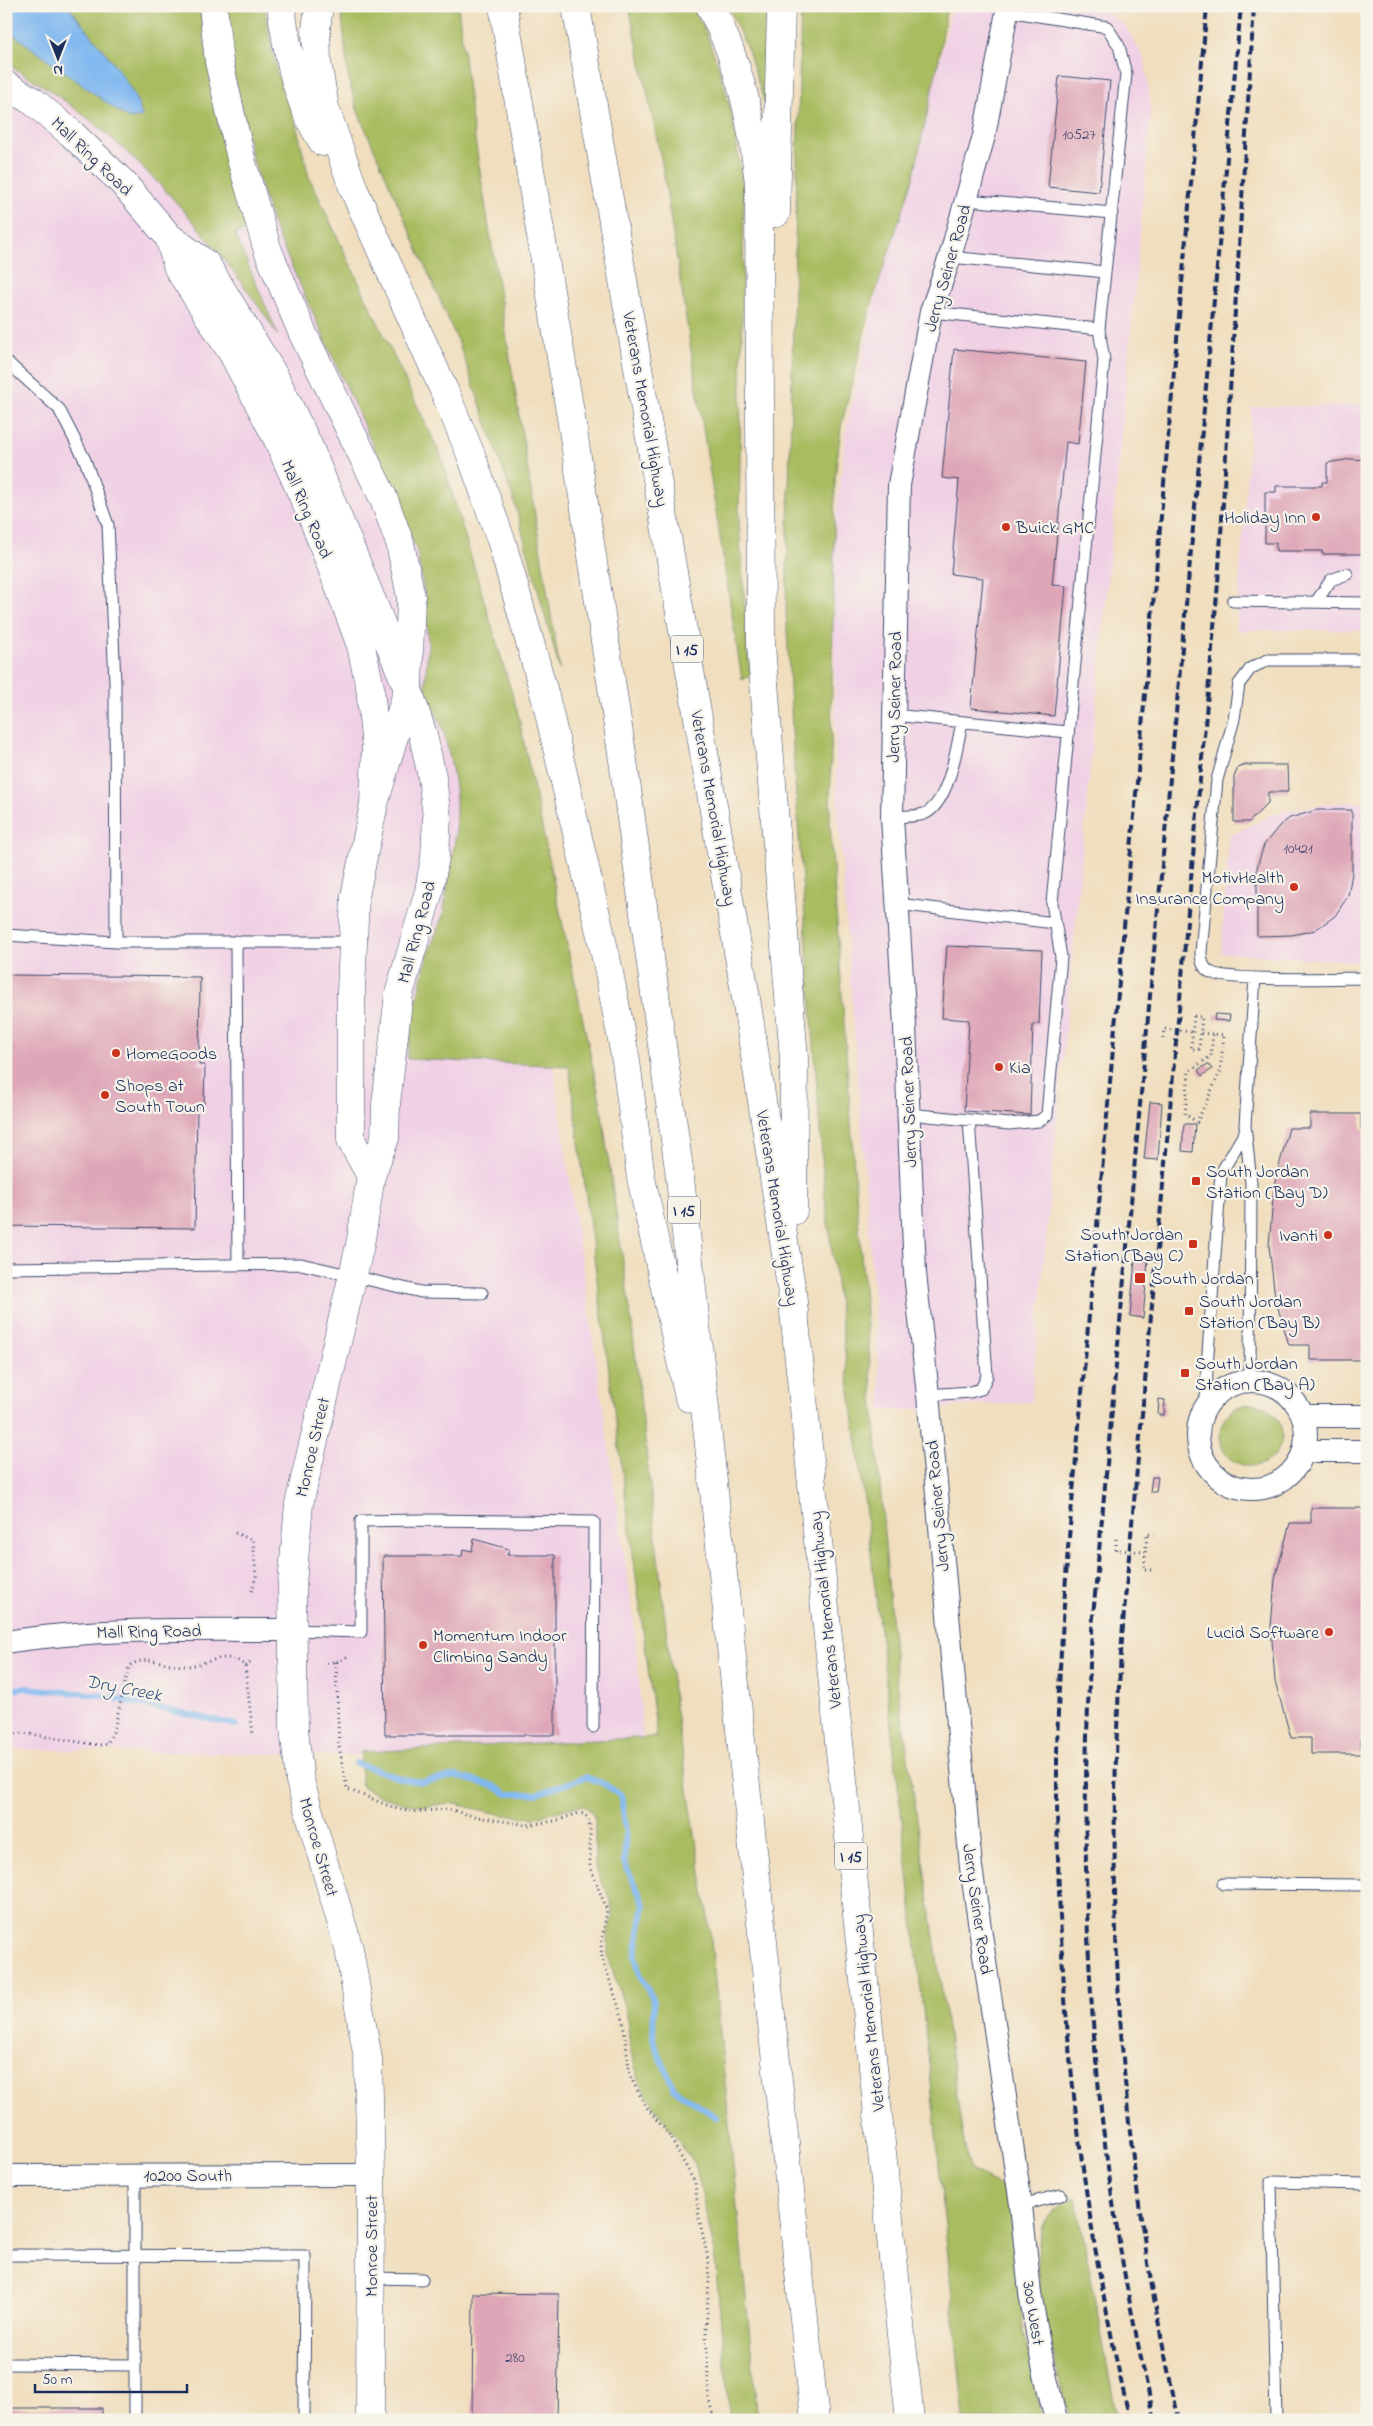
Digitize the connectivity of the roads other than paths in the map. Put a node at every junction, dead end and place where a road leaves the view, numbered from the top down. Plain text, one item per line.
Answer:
1 (213, 6) edge
2 (281, 6) edge
3 (319, 6) edge
4 (503, 6) edge
5 (576, 6) edge
6 (710, 6) edge
7 (781, 6) edge
8 (1008, 9) edge
9 (6, 85) edge
10 (354, 190) junction
11 (967, 200) junction
12 (1112, 213) junction
13 (169, 237) junction
14 (950, 257) junction
15 (1105, 272) junction
16 (931, 312) junction
17 (1099, 329) junction
18 (6, 361) edge
19 (761, 399) junction
20 (1347, 574) dead end
21 (1233, 601) dead end
22 (1316, 602) junction
23 (1367, 603) edge
24 (1367, 660) edge
25 (408, 689) junction
26 (893, 715) junction
27 (962, 722) junction
28 (1068, 732) junction
29 (374, 804) junction
30 (892, 817) junction
31 (897, 904) junction
32 (1055, 923) junction
33 (6, 936) edge
34 (236, 941) junction
35 (116, 942) junction
36 (352, 942) junction
37 (1255, 978) junction
38 (1367, 978) edge
39 (908, 1114) junction
40 (968, 1120) junction
41 (1245, 1132) junction
42 (371, 1176) junction
43 (238, 1264) junction
44 (6, 1268) edge
45 (353, 1278) junction
46 (482, 1293) dead end
47 (792, 1293) junction
48 (1250, 1381) junction
49 (928, 1395) junction
50 (1206, 1405) junction
51 (1303, 1416) junction
52 (1367, 1416) edge
53 (1304, 1451) junction
54 (1367, 1451) edge
55 (721, 1544) junction
56 (292, 1630) junction
57 (6, 1642) edge
58 (593, 1727) dead end
59 (1223, 1884) dead end
60 (1367, 1885) edge
61 (371, 2175) junction
62 (6, 2176) edge
63 (135, 2176) junction
64 (1367, 2184) edge
65 (1061, 2194) dead end
66 (1020, 2205) junction
67 (6, 2255) edge
68 (135, 2256) junction
69 (371, 2278) junction
70 (422, 2279) dead end
71 (6, 2364) edge
72 (135, 2365) junction
73 (135, 2420) edge
74 (304, 2420) edge
75 (370, 2420) edge
76 (815, 2420) edge
77 (910, 2420) edge
78 (1056, 2420) edge
79 (1276, 2420) edge

1 - 25 main road
2 - 10 main road
3 - 10 main road
4 - 55 main road, I 15
5 - 47 main road, Veterans Memorial Highway / I 15
6 - 19 main road
7 - 19 main road
8 - 11 street, Jerry Seiner Road
8 - 12 lane
9 - 13 main road, Mall Ring Road
10 - 55 main road
11 - 12 lane
11 - 14 street, Jerry Seiner Road
12 - 15 lane
13 - 25 main road, Mall Ring Road
13 - 29 main road, Mall Ring Road
14 - 15 lane
14 - 16 street, Jerry Seiner Road
15 - 17 lane
16 - 17 lane
16 - 26 street, Jerry Seiner Road
17 - 28 lane
18 - 35 lane
19 - 47 main road
20 - 22 lane
21 - 22 lane
22 - 23 lane
24 - 37 lane
25 - 29 main road, Mall Ring Road
25 - 42 main road, Mall Ring Road
26 - 27 lane
26 - 30 street, Jerry Seiner Road
27 - 28 lane
27 - 30 lane
28 - 32 lane
29 - 36 main road, Mall Ring Road
30 - 31 street, Jerry Seiner Road
31 - 32 lane
31 - 39 street, Jerry Seiner Road
32 - 40 lane
33 - 35 lane
34 - 35 lane
34 - 36 lane
34 - 43 lane
36 - 42 main road, Mall Ring Road
37 - 38 lane
37 - 41 lane
39 - 40 lane
39 - 49 street, Jerry Seiner Road
40 - 49 lane
41 - 48 lane
41 - 50 lane
42 - 45 main road, Mall Ring Road
43 - 44 lane
43 - 45 lane
45 - 46 lane
45 - 56 main road, Monroe Street
47 - 77 main road, Veterans Memorial Highway / I 15
48 - 50 street
48 - 51 street
49 - 66 street, Jerry Seiner Road
50 - 53 street
51 - 52 street
51 - 53 street
53 - 54 street
55 - 76 main road, I 15
56 - 57 street, Mall Ring Road
56 - 58 lane
56 - 61 main road, Monroe Street
59 - 60 lane
61 - 63 street, 10200 South
61 - 69 main road, Monroe Street
62 - 63 street, 10200 South
63 - 68 lane
64 - 79 lane
65 - 66 lane
66 - 78 street, 300 West
67 - 68 lane
68 - 72 lane
68 - 74 lane
69 - 70 lane
69 - 75 main road, Monroe Street
71 - 72 lane
72 - 73 lane

